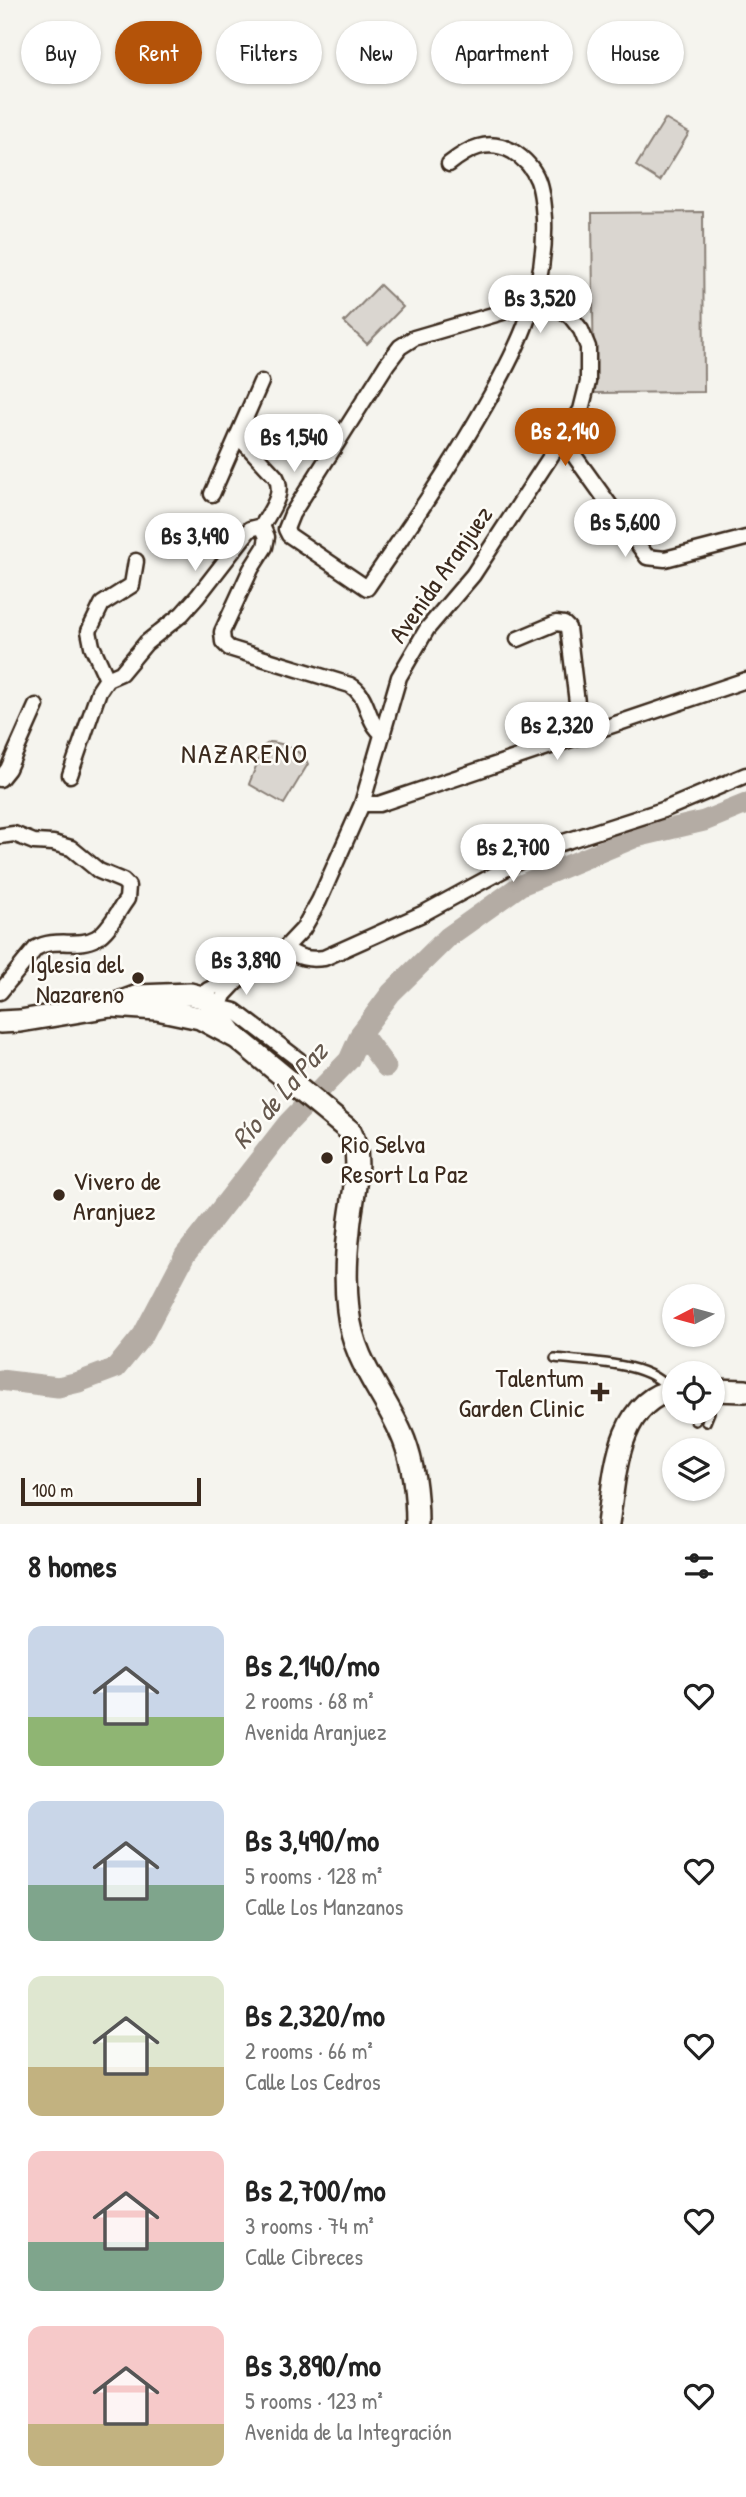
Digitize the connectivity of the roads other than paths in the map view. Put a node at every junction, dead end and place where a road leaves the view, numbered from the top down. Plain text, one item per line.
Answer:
1 (449, 164) dead end
2 (534, 303) junction
3 (261, 382) dead end
4 (238, 436) junction
5 (563, 440) junction
6 (212, 494) dead end
7 (262, 526) junction
8 (746, 538) edge
9 (135, 561) dead end
10 (518, 639) dead end
11 (107, 679) junction
12 (746, 680) edge
13 (36, 706) dead end
14 (383, 734) junction
15 (581, 736) junction
16 (70, 775) dead end
17 (746, 775) edge
18 (0, 779) edge
19 (362, 804) junction
20 (0, 836) edge
21 (285, 948) junction
22 (249, 970) junction
23 (0, 992) edge
24 (204, 1008) junction
25 (0, 1022) edge
26 (299, 1060) dead end
27 (555, 1358) dead end
28 (662, 1383) edge
29 (746, 1391) edge
30 (725, 1392) edge
31 (662, 1396) edge
32 (417, 1524) edge
33 (608, 1524) edge

1 - 2 street
2 - 2 street
2 - 5 street, Avenida Aranjuez
3 - 4 street
4 - 6 street
4 - 7 street
5 - 8 street
5 - 14 street, Avenida Aranjuez
7 - 11 street
7 - 14 street
9 - 11 street
10 - 15 street
11 - 16 street
12 - 15 street
13 - 18 street
14 - 19 street, Avenida Aranjuez
15 - 19 street
17 - 21 street
19 - 21 street, Avenida Aranjuez
20 - 23 street
21 - 22 street, Avenida Aranjuez
22 - 24 street
22 - 24 street, Avenida Aranjuez
24 - 25 main road
24 - 26 street
24 - 32 main road
27 - 28 lane
29 - 30 main road
31 - 33 main road

